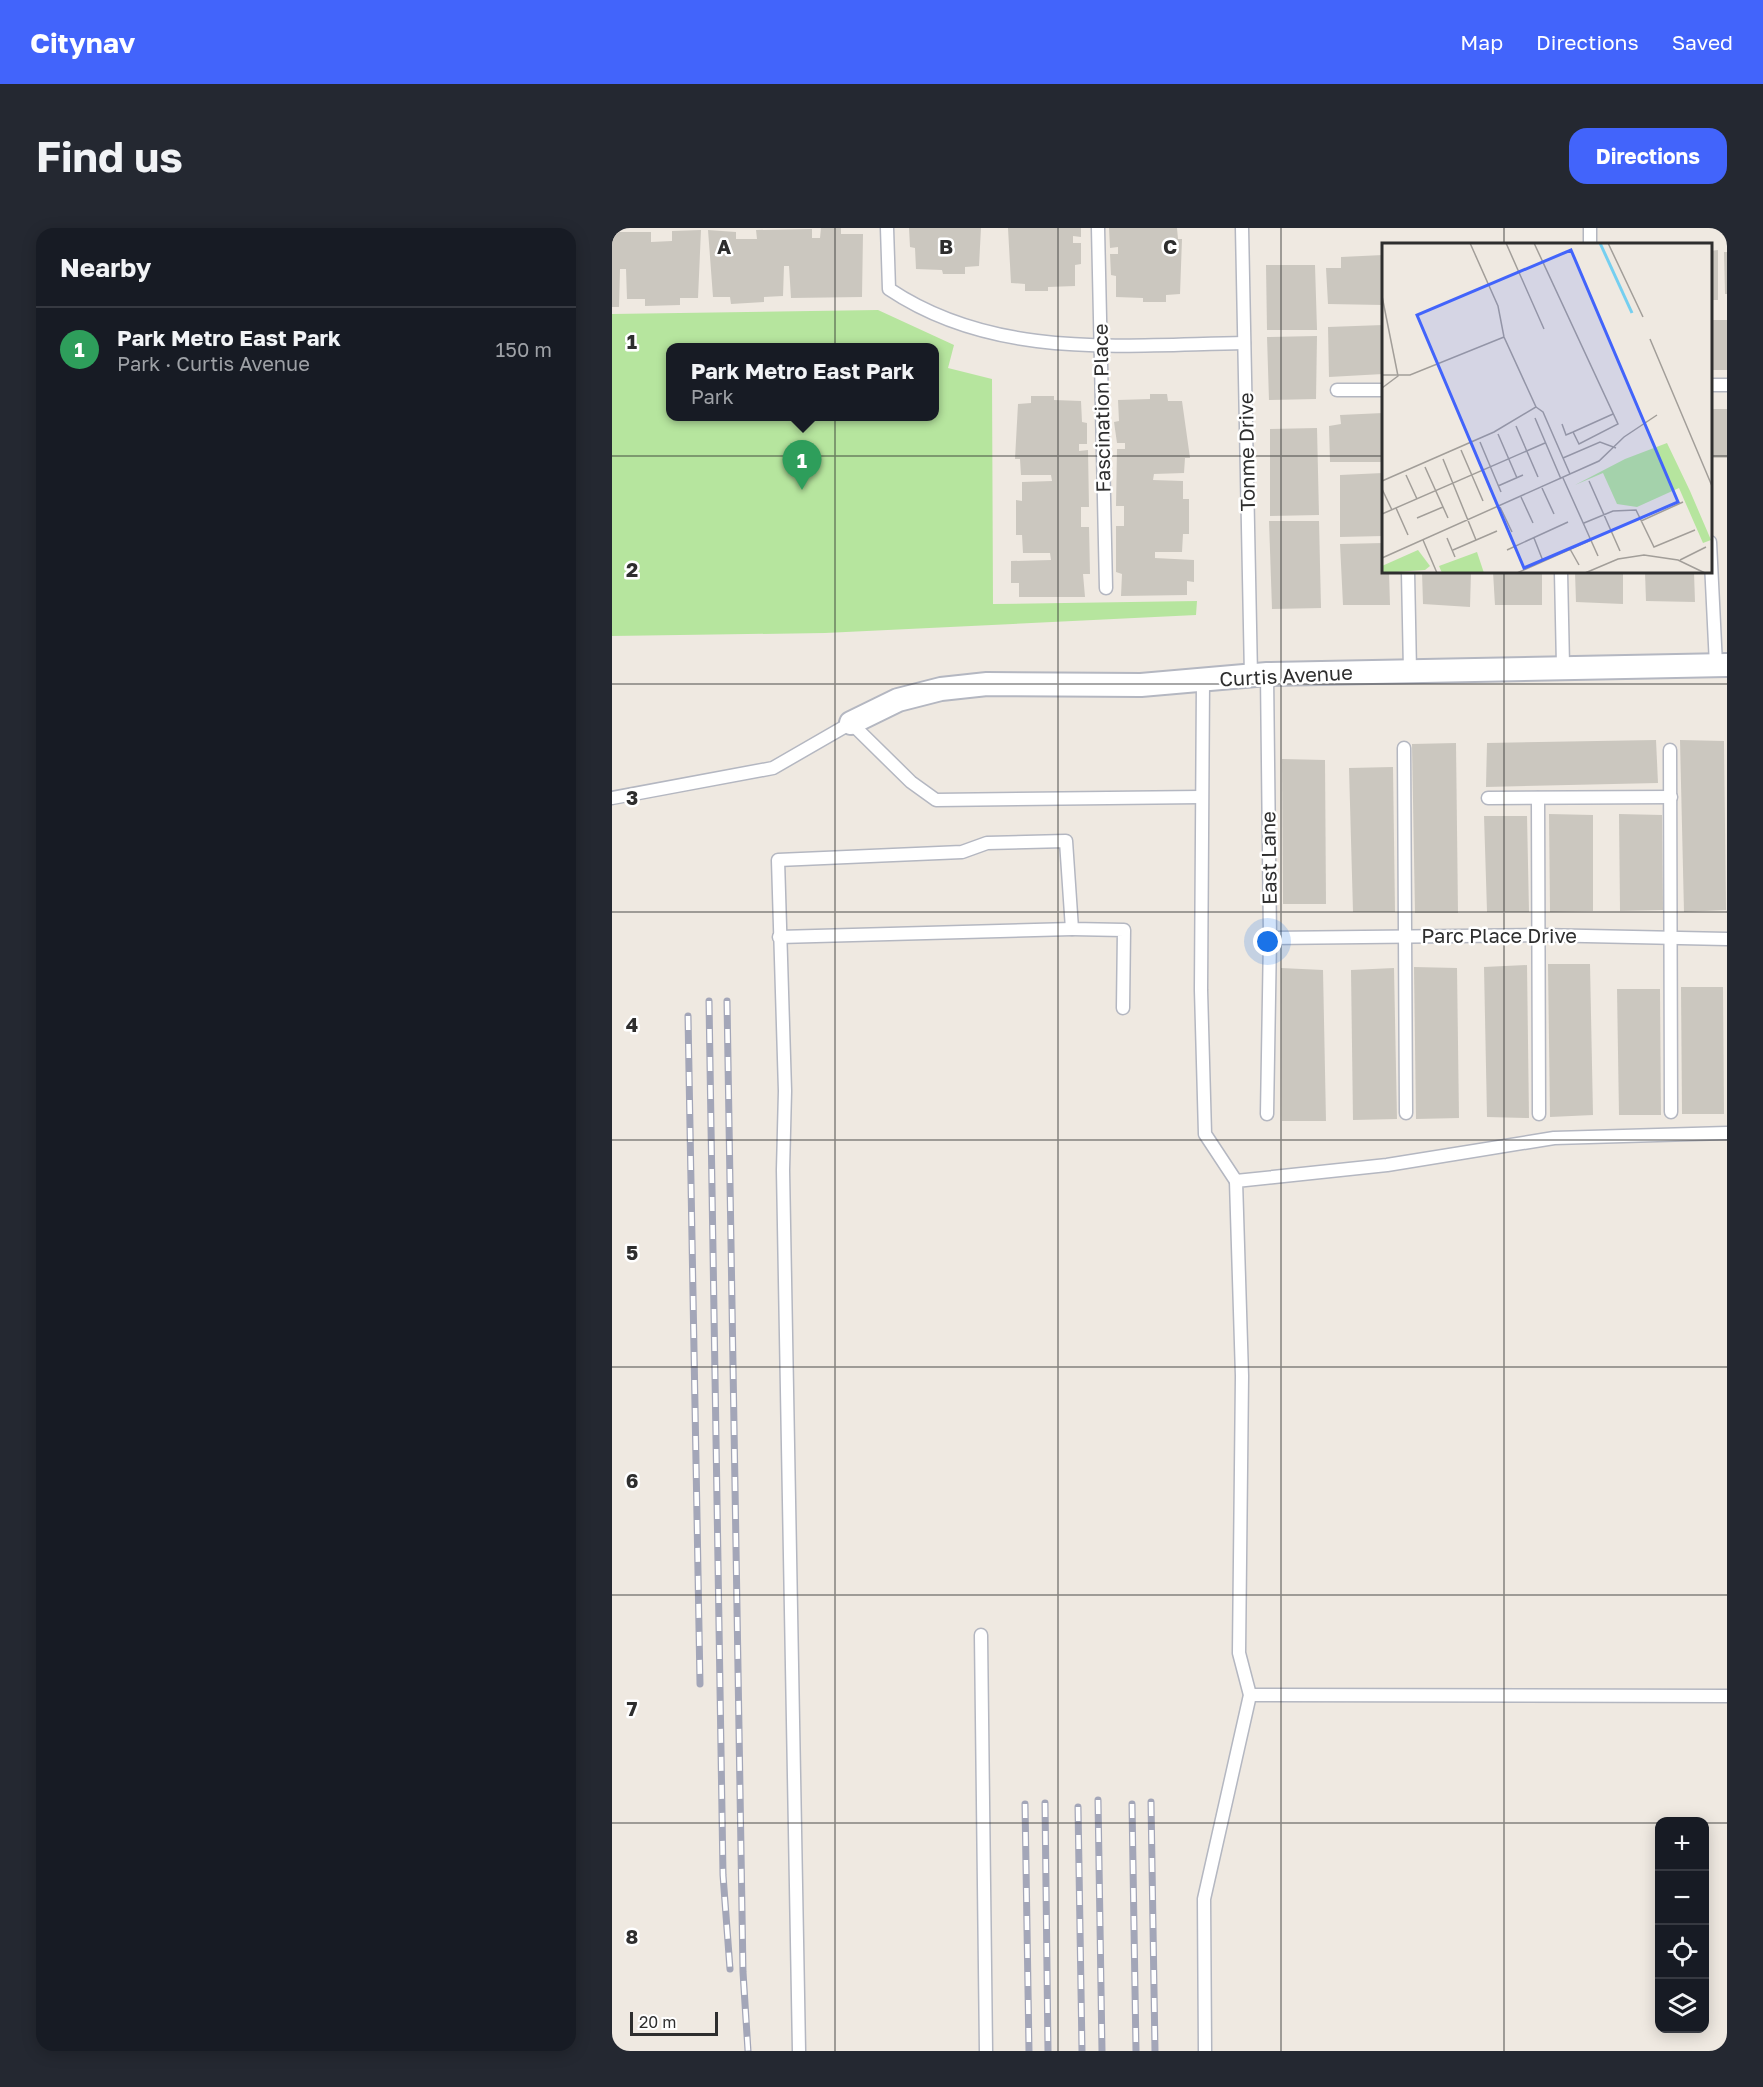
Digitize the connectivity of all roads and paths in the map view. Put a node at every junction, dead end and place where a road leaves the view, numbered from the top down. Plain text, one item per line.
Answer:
1 (887, 228) edge
2 (1098, 228) edge
3 (1242, 228) edge
4 (1244, 343) junction
5 (1101, 345) junction
6 (1337, 390) dead end
7 (1382, 390) edge
8 (1712, 564) edge
9 (1408, 573) edge
10 (1561, 573) edge
11 (1106, 588) dead end
12 (1721, 665) edge
13 (1563, 666) junction
14 (1410, 671) junction
15 (1259, 675) junction
16 (1203, 681) junction
17 (851, 723) junction
18 (1404, 748) dead end
19 (1670, 750) dead end
20 (1201, 797) junction
21 (1671, 797) junction
22 (612, 798) edge
23 (1488, 798) dead end
24 (1538, 798) junction
25 (1072, 929) junction
26 (1539, 934) junction
27 (779, 937) junction
28 (1405, 937) junction
29 (1270, 938) junction
30 (1670, 939) junction
31 (1727, 939) edge
32 (1123, 1008) dead end
33 (1406, 1113) dead end
34 (1671, 1113) dead end
35 (1267, 1114) dead end
36 (1539, 1114) dead end
37 (1727, 1133) edge
38 (1236, 1181) junction
39 (981, 1635) dead end
40 (1250, 1695) junction
41 (1727, 1696) edge
42 (799, 2051) edge
43 (986, 2051) edge
44 (1205, 2051) edge

1 - 5 lane
2 - 5 lane, Fascination Place
3 - 4 lane, Tonme Drive
4 - 5 lane
4 - 15 lane, Tonme Drive
5 - 11 lane, Fascination Place
6 - 7 lane
8 - 12 lane
9 - 14 lane
10 - 13 lane
12 - 13 street, Curtis Avenue
13 - 14 street, Curtis Avenue
14 - 15 street, Curtis Avenue
15 - 16 street, Curtis Avenue
15 - 29 lane, East Lane
16 - 17 street, Curtis Avenue
16 - 20 lane
17 - 20 lane
17 - 22 lane
18 - 28 lane
19 - 21 lane
20 - 38 lane
21 - 24 lane
21 - 30 lane
23 - 24 lane
24 - 26 lane
25 - 27 lane
25 - 27 lane
25 - 32 lane
26 - 28 lane, Parc Place Drive
26 - 30 lane, Parc Place Drive
26 - 36 lane
27 - 42 lane
28 - 29 lane, Parc Place Drive
28 - 33 lane
29 - 35 lane, East Lane
30 - 31 lane, Parc Place Drive
30 - 34 lane
37 - 38 lane
38 - 40 lane
39 - 43 lane
40 - 41 lane
40 - 44 lane

